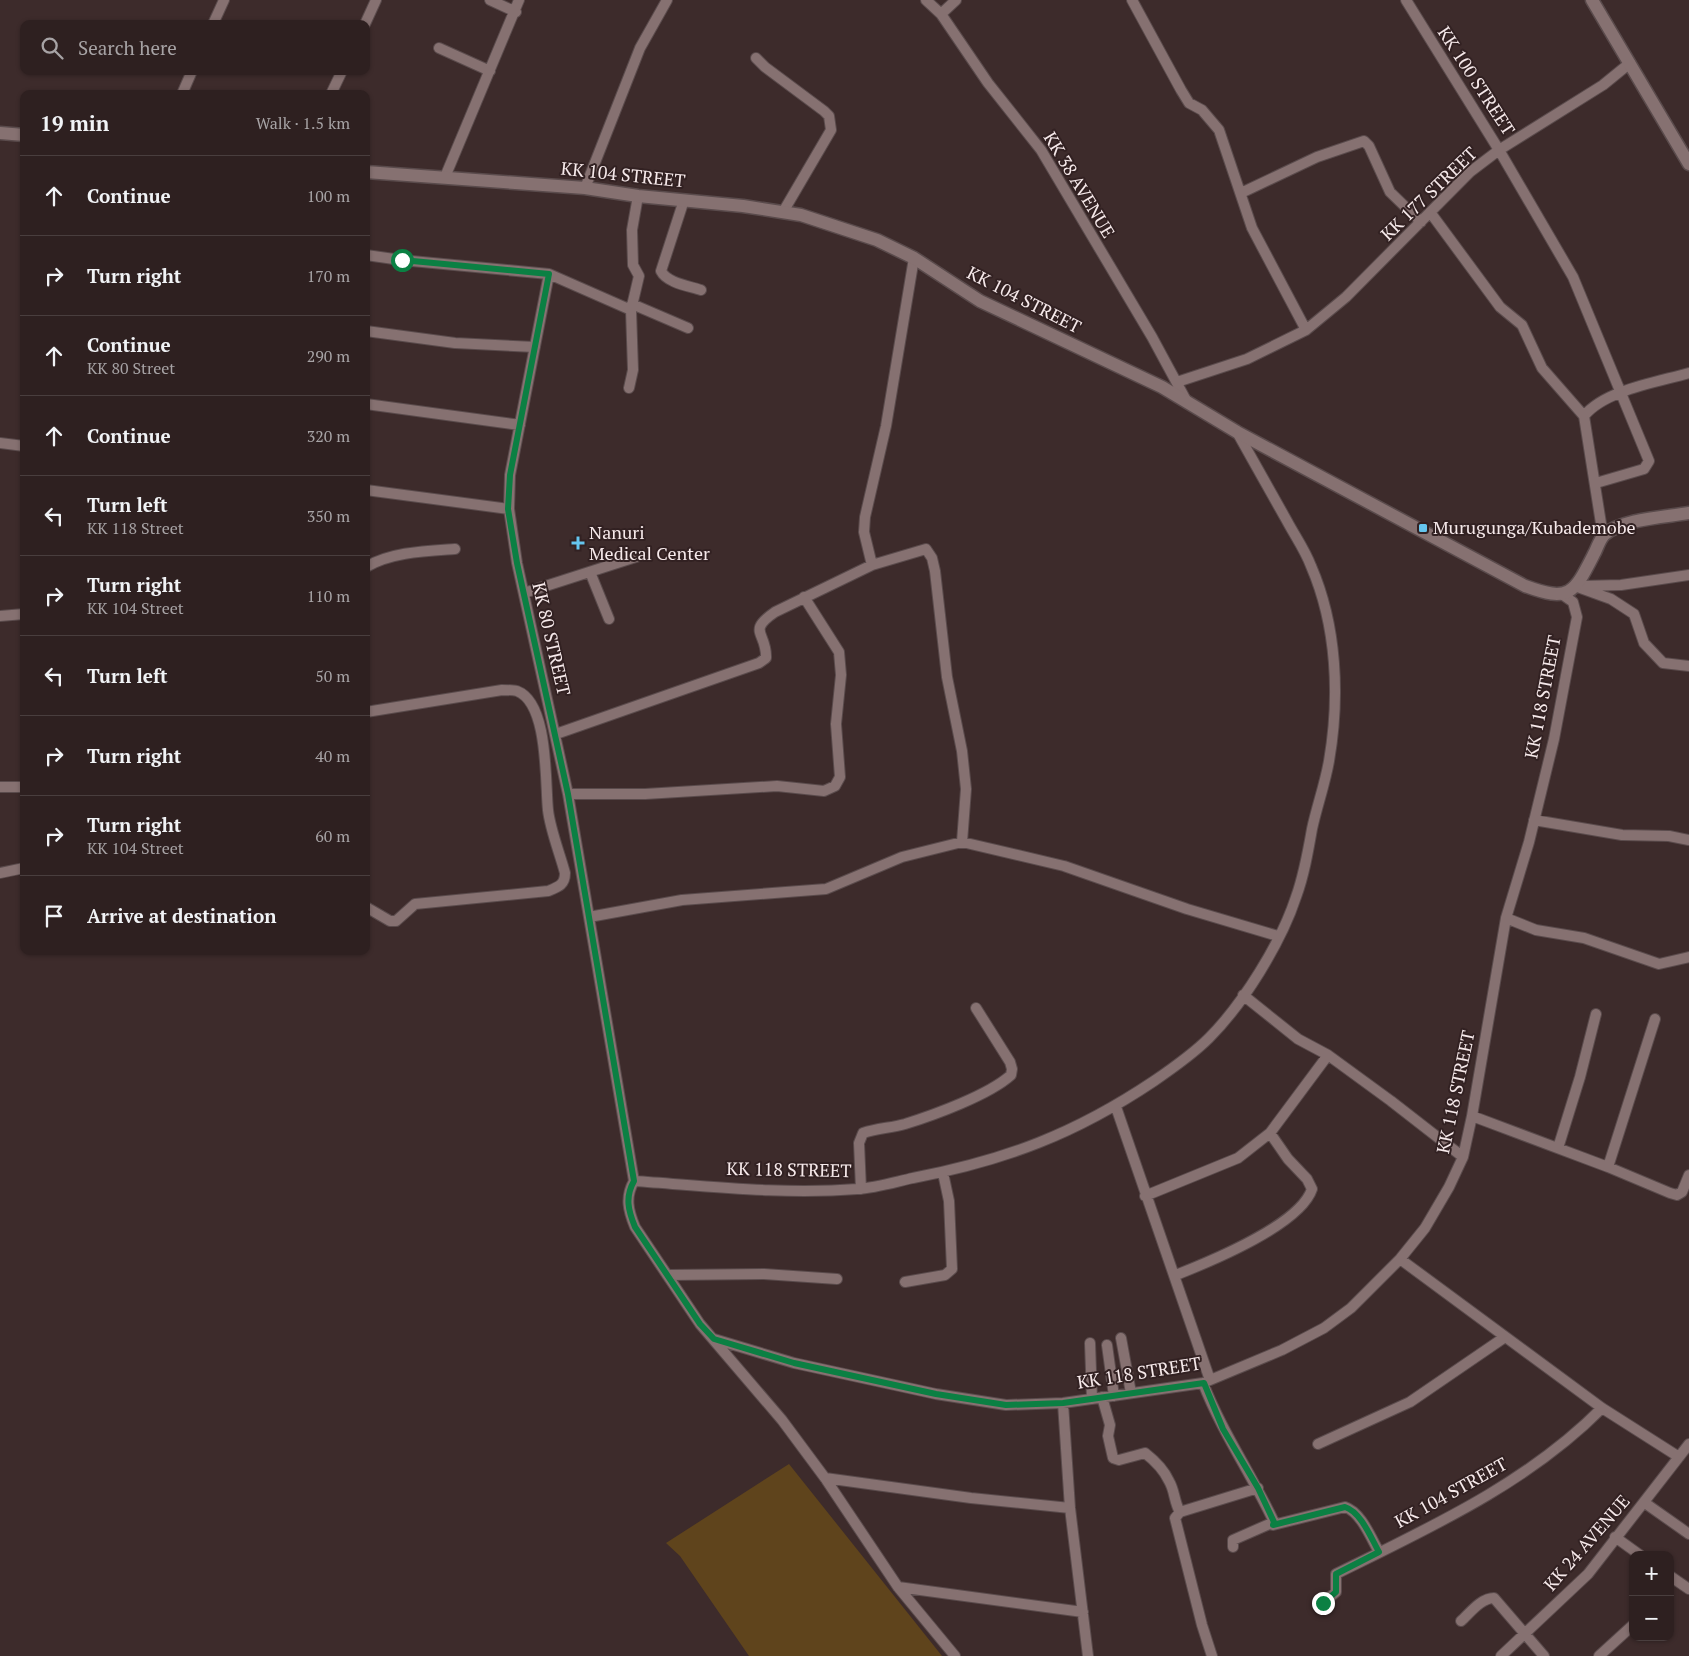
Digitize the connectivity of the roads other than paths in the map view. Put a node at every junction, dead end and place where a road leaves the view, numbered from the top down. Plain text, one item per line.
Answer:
1 (224, 0) edge
2 (376, 0) edge
3 (490, 0) edge
4 (519, 0) edge
5 (667, 0) edge
6 (926, 0) edge
7 (956, 0) edge
8 (1132, 0) edge
9 (1406, 0) edge
10 (1592, 0) edge
11 (516, 12) junction
12 (941, 14) junction
13 (215, 20) edge
14 (367, 20) edge
15 (439, 48) dead end
16 (756, 58) dead end
17 (1630, 63) junction
18 (490, 72) junction
19 (190, 75) edge
20 (340, 75) edge
21 (184, 90) edge
22 (333, 90) edge
23 (0, 133) edge
24 (20, 135) edge
25 (1499, 150) junction
26 (1689, 164) edge
27 (370, 172) edge
28 (445, 177) junction
29 (585, 188) junction
30 (1241, 192) junction
31 (638, 196) junction
32 (684, 200) junction
33 (783, 212) junction
34 (1430, 212) junction
35 (1421, 222) junction
36 (370, 256) edge
37 (914, 258) junction
38 (549, 274) junction
39 (701, 290) dead end
40 (632, 307) junction
41 (688, 328) dead end
42 (1306, 330) junction
43 (370, 331) edge
44 (535, 347) junction
45 (1689, 373) edge
46 (1177, 382) junction
47 (629, 388) dead end
48 (1622, 392) junction
49 (1186, 400) junction
50 (370, 405) edge
51 (1584, 416) junction
52 (520, 425) junction
53 (1237, 432) junction
54 (0, 443) edge
55 (20, 446) edge
56 (1596, 483) junction
57 (370, 491) edge
58 (508, 509) junction
59 (1689, 513) edge
60 (1603, 536) junction
61 (455, 549) dead end
62 (642, 555) dead end
63 (370, 565) edge
64 (872, 565) junction
65 (590, 572) junction
66 (1689, 575) edge
67 (1576, 586) junction
68 (524, 593) junction
69 (1563, 595) junction
70 (804, 597) junction
71 (20, 614) edge
72 (0, 616) edge
73 (609, 619) dead end
74 (1689, 666) edge
75 (370, 711) edge
76 (556, 734) junction
77 (0, 787) edge
78 (20, 787) edge
79 (568, 794) junction
80 (1534, 820) junction
81 (1689, 840) edge
82 (962, 842) junction
83 (20, 869) edge
84 (0, 873) edge
85 (370, 909) edge
86 (589, 917) junction
87 (1506, 918) junction
88 (1278, 936) junction
89 (1689, 957) edge
90 (1243, 996) junction
91 (976, 1008) dead end
92 (1596, 1014) dead end
93 (1655, 1019) dead end
94 (1328, 1055) junction
95 (1116, 1106) junction
96 (1472, 1116) junction
97 (1270, 1133) junction
98 (1558, 1148) junction
99 (1463, 1157) junction
100 (1608, 1167) junction
101 (943, 1172) junction
102 (1689, 1175) edge
103 (634, 1181) junction
104 (861, 1189) junction
105 (1145, 1196) junction
106 (1400, 1259) junction
107 (668, 1275) junction
108 (1176, 1275) junction
109 (837, 1279) dead end
110 (905, 1282) dead end
111 (1505, 1337) junction
112 (1121, 1338) dead end
113 (714, 1339) junction
114 (1090, 1344) dead end
115 (1106, 1345) dead end
116 (1207, 1381) junction
117 (1131, 1393) junction
118 (1114, 1396) junction
119 (1097, 1398) junction
120 (1063, 1403) junction
121 (1602, 1408) junction
122 (1318, 1444) dead end
123 (1689, 1444) edge
124 (1679, 1458) junction
125 (825, 1478) junction
126 (1258, 1488) junction
127 (1645, 1502) junction
128 (1070, 1508) junction
129 (1180, 1512) junction
130 (1273, 1525) junction
131 (1689, 1534) edge
132 (1615, 1537) junction
133 (1233, 1547) dead end
134 (1634, 1551) edge
135 (1379, 1552) junction
136 (1674, 1582) edge
137 (898, 1587) junction
138 (1689, 1589) edge
139 (1323, 1603) dead end
140 (1083, 1612) junction
141 (1461, 1621) dead end
142 (1629, 1629) edge
143 (1527, 1634) junction
144 (955, 1656) edge
145 (1088, 1656) edge
146 (1212, 1656) edge
147 (1501, 1656) edge
148 (1544, 1656) edge
149 (1599, 1656) edge

1 - 13 street
2 - 14 street
3 - 11 street
4 - 11 street
5 - 29 street
6 - 12 street, KK 38 AVENUE
7 - 12 street
8 - 30 street
9 - 25 street, KK 100 STREET
10 - 17 street
11 - 18 street
12 - 46 street, KK 38 AVENUE
15 - 18 street
16 - 33 street
17 - 25 street, KK 100 STREET
17 - 26 street
18 - 28 street
19 - 21 street
20 - 22 street
23 - 24 street
25 - 34 street, KK 177 STREET
25 - 48 street, KK 177 STREET
27 - 28 street, KK 104 STREET
28 - 29 street, KK 104 STREET
29 - 31 street, KK 104 STREET
30 - 35 street
30 - 42 street
31 - 32 street, KK 104 STREET
31 - 40 street
32 - 33 street, KK 104 STREET
32 - 39 street
33 - 37 street, KK 104 STREET
34 - 35 street, KK 177 STREET
34 - 51 street
35 - 42 street, KK 177 STREET
36 - 38 street
37 - 49 street, KK 104 STREET
37 - 64 street
38 - 40 street
38 - 44 street, KK 80 STREET
40 - 41 street
40 - 47 street
42 - 46 street, KK 177 STREET
43 - 44 street
44 - 52 street, KK 80 STREET
45 - 48 street
46 - 49 street, KK 38 AVENUE
48 - 51 street
48 - 56 street, KK 177 STREET
49 - 53 street, KK 104 STREET
50 - 52 street
51 - 56 street
52 - 58 street, KK 80 STREET
53 - 69 street, KK 104 STREET
53 - 88 street, KK 118 STREET
54 - 55 street
56 - 60 street
57 - 58 street
58 - 68 street, KK 80 STREET
59 - 60 street
60 - 67 street
61 - 63 street
62 - 65 street
64 - 70 street
64 - 82 street
65 - 68 street
65 - 73 street
66 - 67 street
67 - 69 street
67 - 74 street
68 - 76 street, KK 80 STREET
69 - 80 street, KK 118 STREET
70 - 76 street
70 - 79 street
71 - 72 street
75 - 85 street
76 - 79 street, KK 80 STREET
77 - 78 street
79 - 86 street, KK 80 STREET
80 - 81 street
80 - 87 street, KK 118 STREET
82 - 86 street
82 - 88 street
83 - 84 street
86 - 103 street, KK 80 STREET
87 - 89 street
87 - 96 street, KK 118 STREET
88 - 90 street, KK 118 STREET
90 - 94 street
90 - 95 street, KK 118 STREET
91 - 104 street
92 - 98 street
93 - 100 street
94 - 97 street
94 - 99 street
95 - 101 street, KK 118 STREET
95 - 105 street
96 - 98 street
96 - 99 street, KK 118 STREET
97 - 105 street
97 - 108 street
98 - 100 street
99 - 106 street, KK 118 STREET
100 - 102 street
101 - 104 street, KK 118 STREET
101 - 110 street
103 - 104 street, KK 118 STREET
103 - 107 street
105 - 108 street
106 - 111 street
106 - 116 street, KK 118 STREET
107 - 109 street
107 - 113 street
108 - 116 street
111 - 121 street
111 - 122 street
112 - 117 street
113 - 120 street, KK 118 STREET
113 - 125 street
114 - 119 street
115 - 118 street
116 - 117 street, KK 118 STREET
116 - 126 street
117 - 118 street, KK 118 STREET
118 - 119 street, KK 118 STREET
119 - 120 street, KK 118 STREET
119 - 129 street
120 - 128 street
121 - 124 street
121 - 135 street, KK 104 STREET
123 - 124 street, KK 24 AVENUE
124 - 127 street, KK 24 AVENUE
125 - 128 street
125 - 137 street
126 - 129 street
126 - 130 street
127 - 131 street
127 - 132 street, KK 24 AVENUE
128 - 140 street
129 - 146 street
130 - 133 street
130 - 135 street
132 - 134 street
132 - 143 street, KK 24 AVENUE
135 - 139 street, KK 104 STREET
136 - 138 street
137 - 140 street
137 - 144 street
140 - 145 street
141 - 143 street
142 - 149 street
143 - 147 street, KK 24 AVENUE
143 - 148 street

